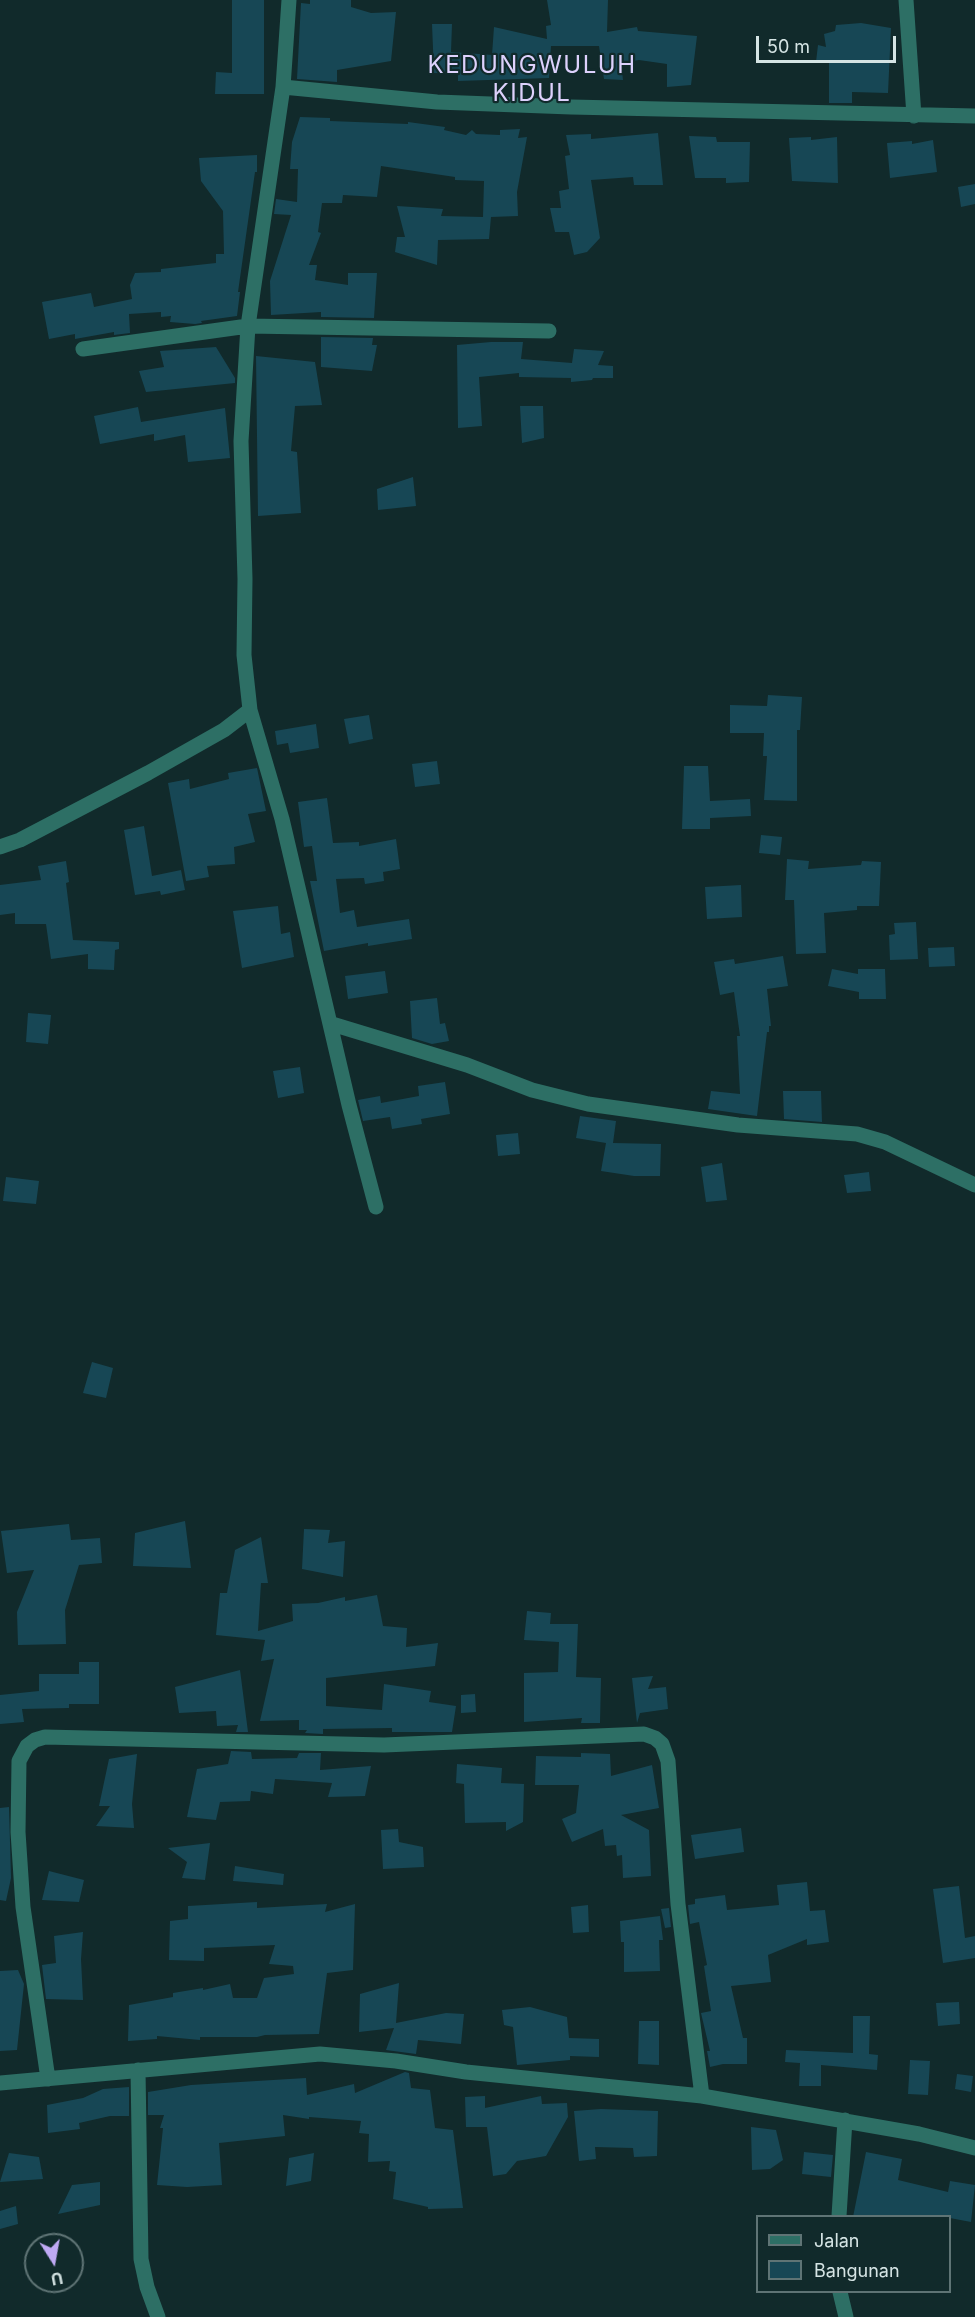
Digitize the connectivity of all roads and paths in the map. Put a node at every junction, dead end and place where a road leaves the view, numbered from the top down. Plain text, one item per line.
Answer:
1 (289, 0) edge
2 (906, 0) edge
3 (283, 87) junction
4 (914, 116) junction
5 (975, 116) edge
6 (248, 326) junction
7 (549, 332) dead end
8 (83, 349) dead end
9 (250, 710) junction
10 (0, 847) edge
11 (332, 1024) junction
12 (975, 1185) edge
13 (376, 1207) dead end
14 (138, 2070) junction
15 (48, 2079) junction
16 (0, 2083) edge
17 (702, 2096) junction
18 (845, 2120) junction
19 (975, 2148) edge
20 (839, 2215) edge
21 (840, 2293) edge
22 (158, 2317) edge
23 (846, 2317) edge

1 - 3 street
2 - 4 street
3 - 4 street
3 - 6 street
4 - 5 street
6 - 7 street
6 - 8 street
6 - 9 street
9 - 10 street
9 - 11 street
11 - 12 street
11 - 13 street
14 - 15 street
14 - 17 street
14 - 22 street
15 - 16 street
15 - 17 street
17 - 18 street
18 - 19 street
18 - 20 street
21 - 23 street

